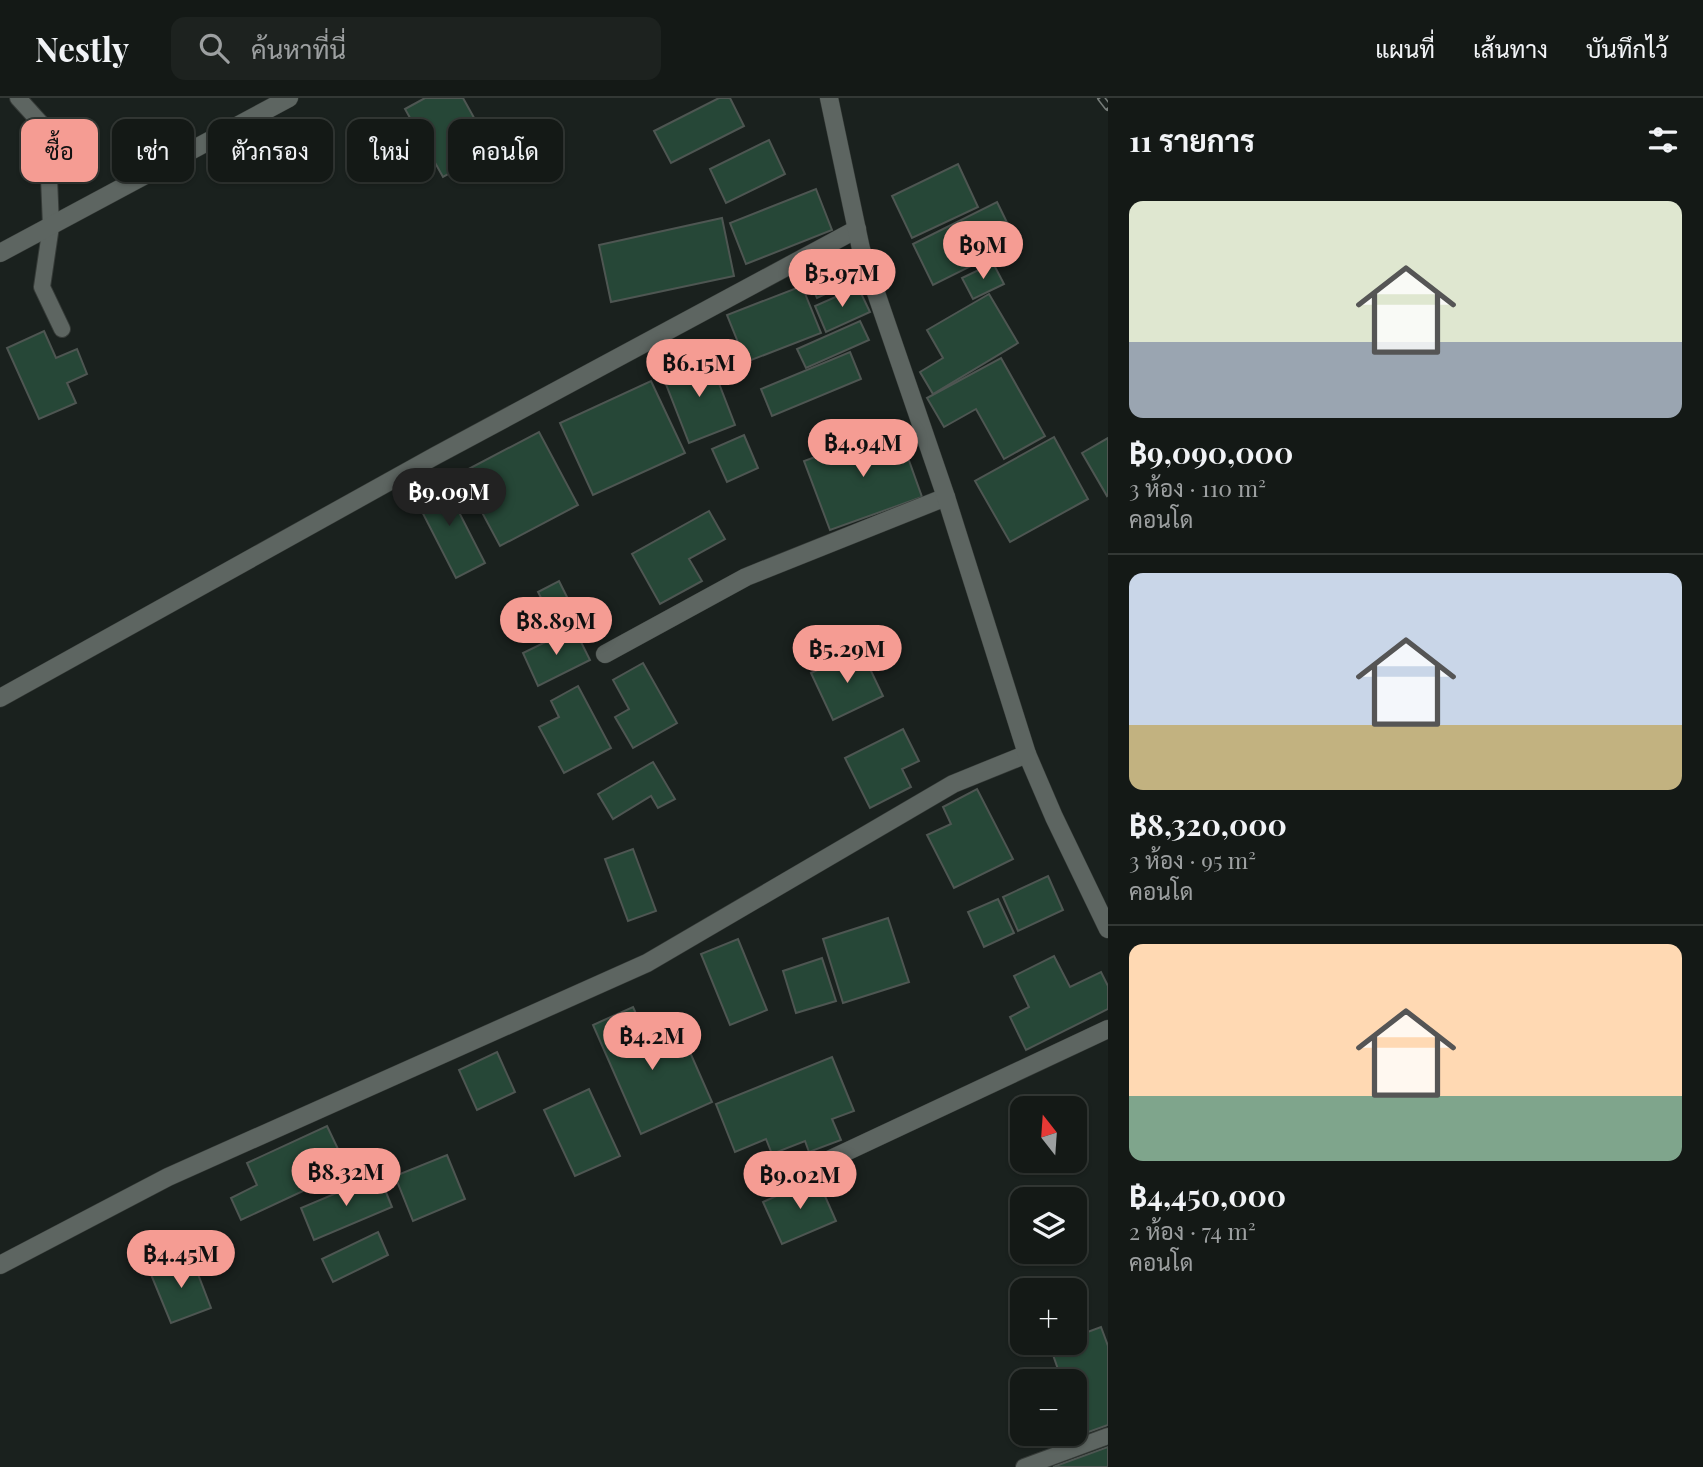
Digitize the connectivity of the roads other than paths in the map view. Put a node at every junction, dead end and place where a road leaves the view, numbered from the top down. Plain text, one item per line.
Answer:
1 (18, 98) edge
2 (289, 98) edge
3 (830, 98) edge
4 (51, 226) junction
5 (857, 229) junction
6 (0, 253) edge
7 (62, 329) dead end
8 (946, 497) junction
9 (605, 654) dead end
10 (0, 698) edge
11 (1027, 754) junction
12 (1108, 929) edge
13 (1108, 1029) edge
14 (786, 1180) dead end
15 (0, 1265) edge
16 (1108, 1436) edge
17 (1024, 1467) edge

1 - 4 lane
2 - 4 street
3 - 5 street
4 - 6 street
4 - 7 lane
5 - 8 street
5 - 10 street
8 - 9 street
8 - 11 street
11 - 12 street
11 - 15 street
13 - 14 street
16 - 17 lane

